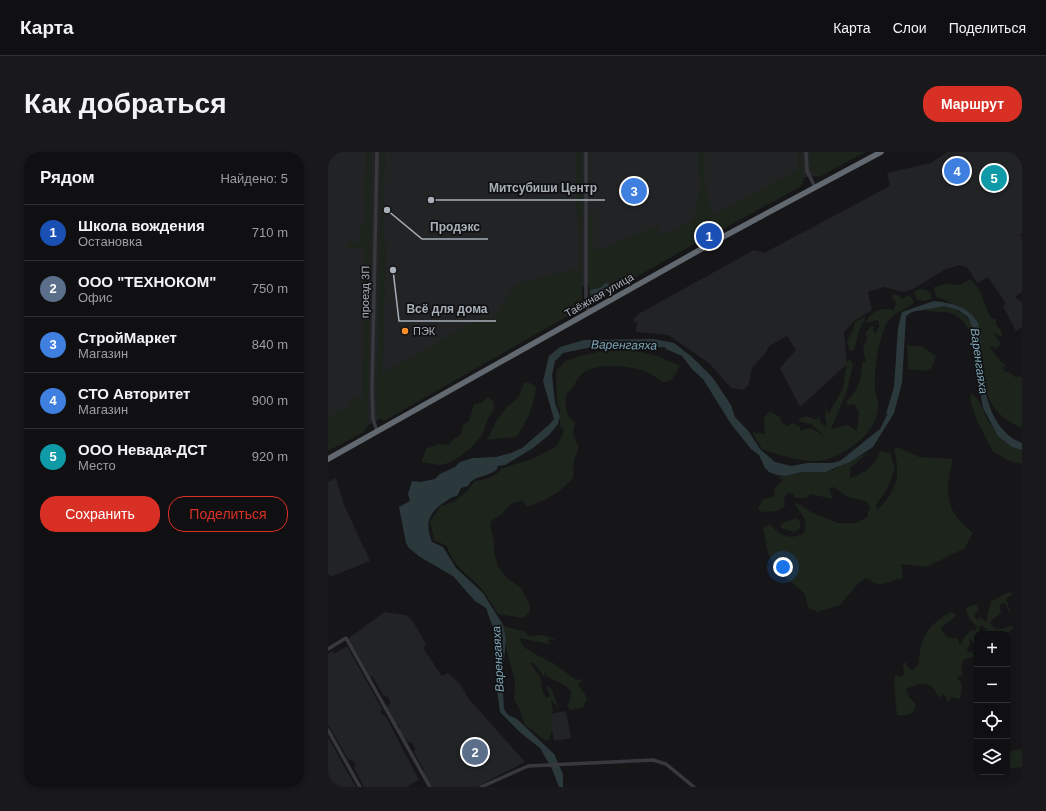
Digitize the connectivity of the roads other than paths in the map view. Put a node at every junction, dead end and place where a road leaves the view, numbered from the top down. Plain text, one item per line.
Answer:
1 (377, 152) edge
2 (586, 152) edge
3 (806, 152) edge
4 (881, 152) edge
5 (814, 188) junction
6 (589, 312) junction
7 (377, 431) junction
8 (328, 459) edge
9 (328, 649) edge
10 (328, 730) edge
11 (360, 787) edge
12 (430, 787) edge
13 (481, 787) edge
14 (694, 787) edge

1 - 7 street, проезд 3П
2 - 6 street
3 - 5 street
4 - 5 highway, Таёжная улица
5 - 6 highway, Таёжная улица
6 - 7 highway, Таёжная улица
7 - 8 highway, Таёжная улица
9 - 12 street
10 - 11 street
13 - 14 street

